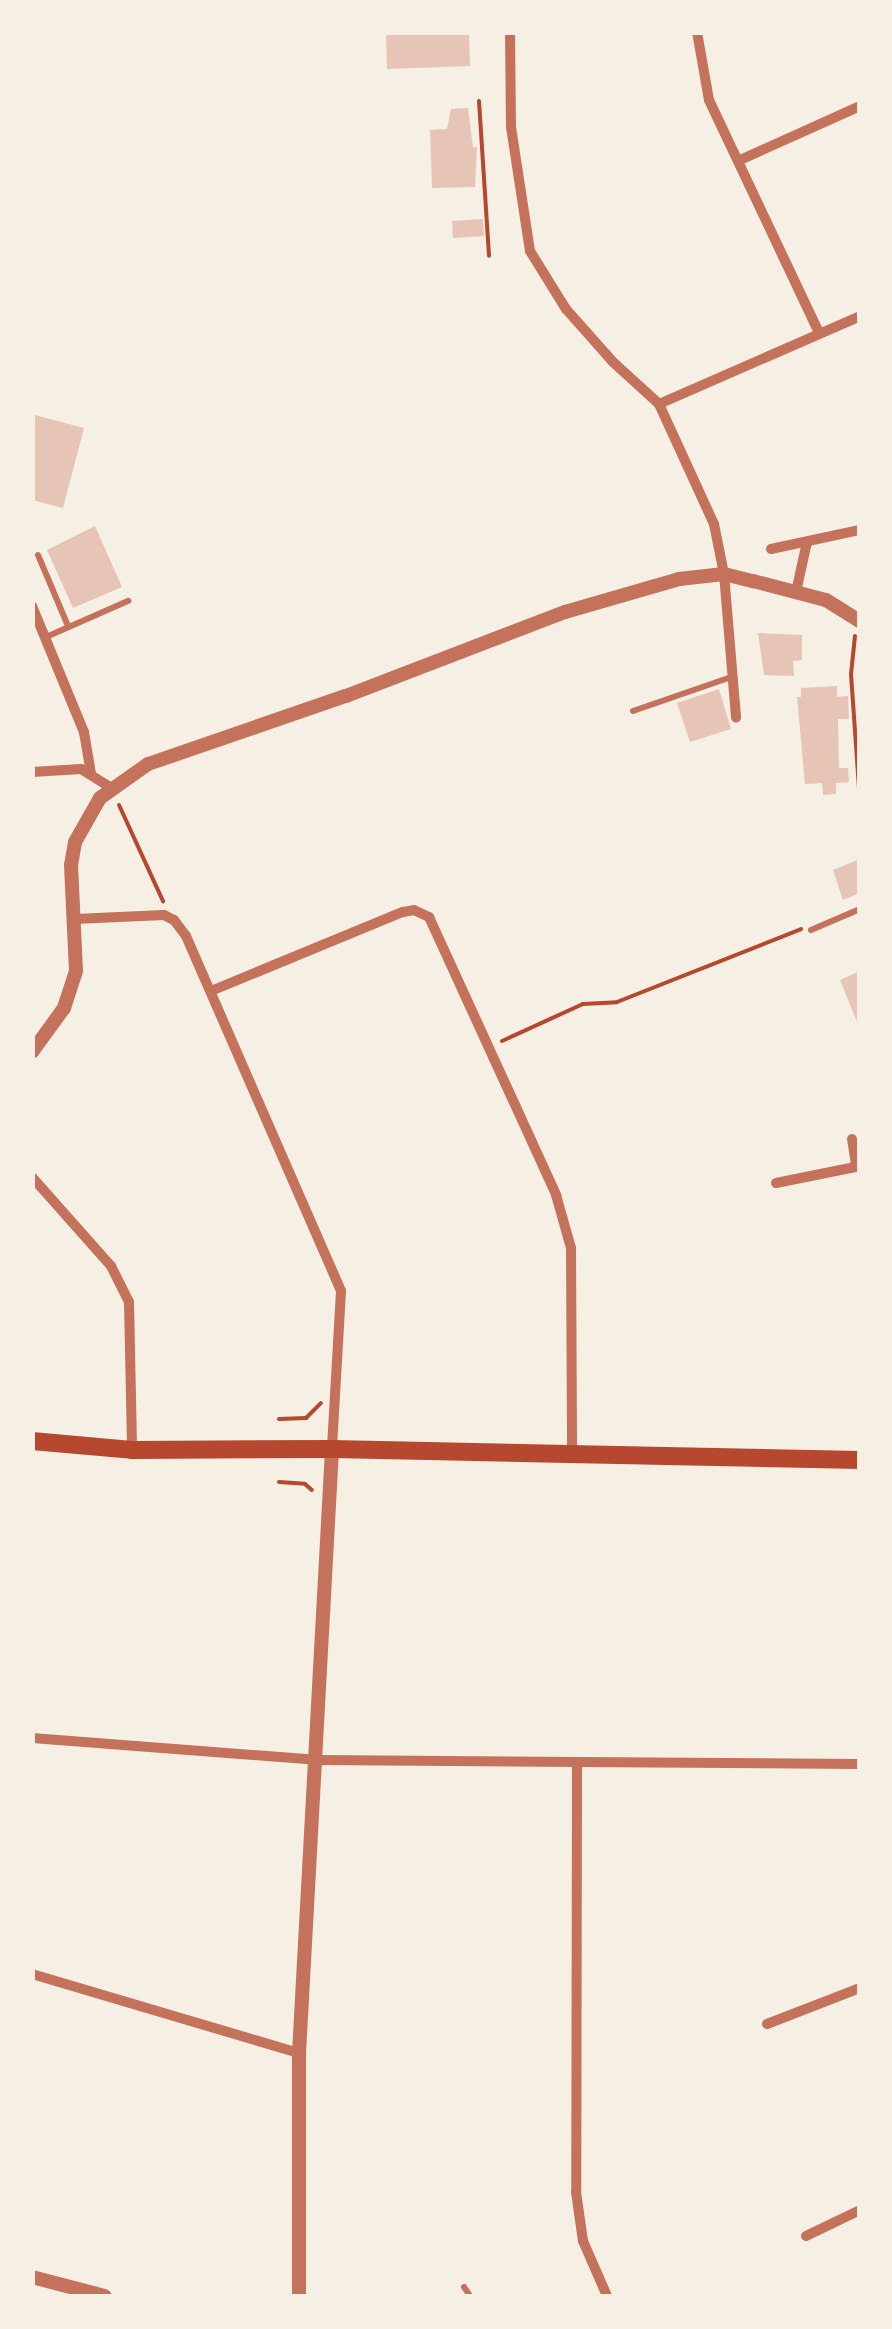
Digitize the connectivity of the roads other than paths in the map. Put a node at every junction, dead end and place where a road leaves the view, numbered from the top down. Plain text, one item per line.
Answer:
1 (510, 32) edge
2 (698, 32) edge
3 (860, 106) edge
4 (740, 160) junction
5 (860, 316) edge
6 (819, 334) junction
7 (659, 404) junction
8 (860, 530) edge
9 (807, 542) junction
10 (771, 549) dead end
11 (38, 555) dead end
12 (724, 574) junction
13 (796, 592) junction
14 (128, 601) dead end
15 (32, 606) edge
16 (858, 620) edge
17 (68, 626) junction
18 (46, 636) junction
19 (731, 677) junction
20 (634, 711) dead end
21 (736, 717) dead end
22 (32, 772) edge
23 (91, 774) junction
24 (112, 788) junction
25 (860, 909) edge
26 (75, 919) junction
27 (811, 930) road end
28 (211, 991) junction
29 (32, 1052) edge
30 (852, 1139) dead end
31 (858, 1166) edge
32 (32, 1177) edge
33 (776, 1183) dead end
34 (32, 1441) edge
35 (332, 1449) junction
36 (132, 1450) junction
37 (572, 1454) junction
38 (860, 1460) edge
39 (32, 1738) edge
40 (319, 1760) junction
41 (577, 1764) junction
42 (860, 1764) edge
43 (32, 1974) edge
44 (860, 1988) edge
45 (768, 2024) dead end
46 (299, 2053) junction
47 (860, 2210) edge
48 (806, 2236) dead end
49 (32, 2276) edge
50 (464, 2288) dead end
51 (105, 2296) edge
52 (302, 2296) edge
53 (470, 2296) edge
54 (607, 2296) edge

1 - 7 street
2 - 4 street
3 - 4 street
4 - 6 street
5 - 6 street
6 - 7 street
7 - 12 street
8 - 9 street
9 - 10 street
9 - 13 street
11 - 17 lane
12 - 13 street
12 - 19 street
12 - 24 street
13 - 16 street
14 - 17 lane
15 - 18 street
17 - 18 lane
18 - 23 street
19 - 20 lane
19 - 21 street
22 - 23 street
23 - 24 street
24 - 26 street
25 - 27 lane
26 - 28 street
26 - 29 street
28 - 35 street
28 - 37 street
30 - 31 street
31 - 33 street
32 - 36 street
34 - 36 main road
35 - 36 main road
35 - 37 main road
35 - 40 street
37 - 38 main road
39 - 40 street
40 - 41 street
40 - 46 street
41 - 42 street
41 - 54 street
43 - 46 street
44 - 45 street
46 - 52 street
47 - 48 street
49 - 51 street
50 - 53 lane

